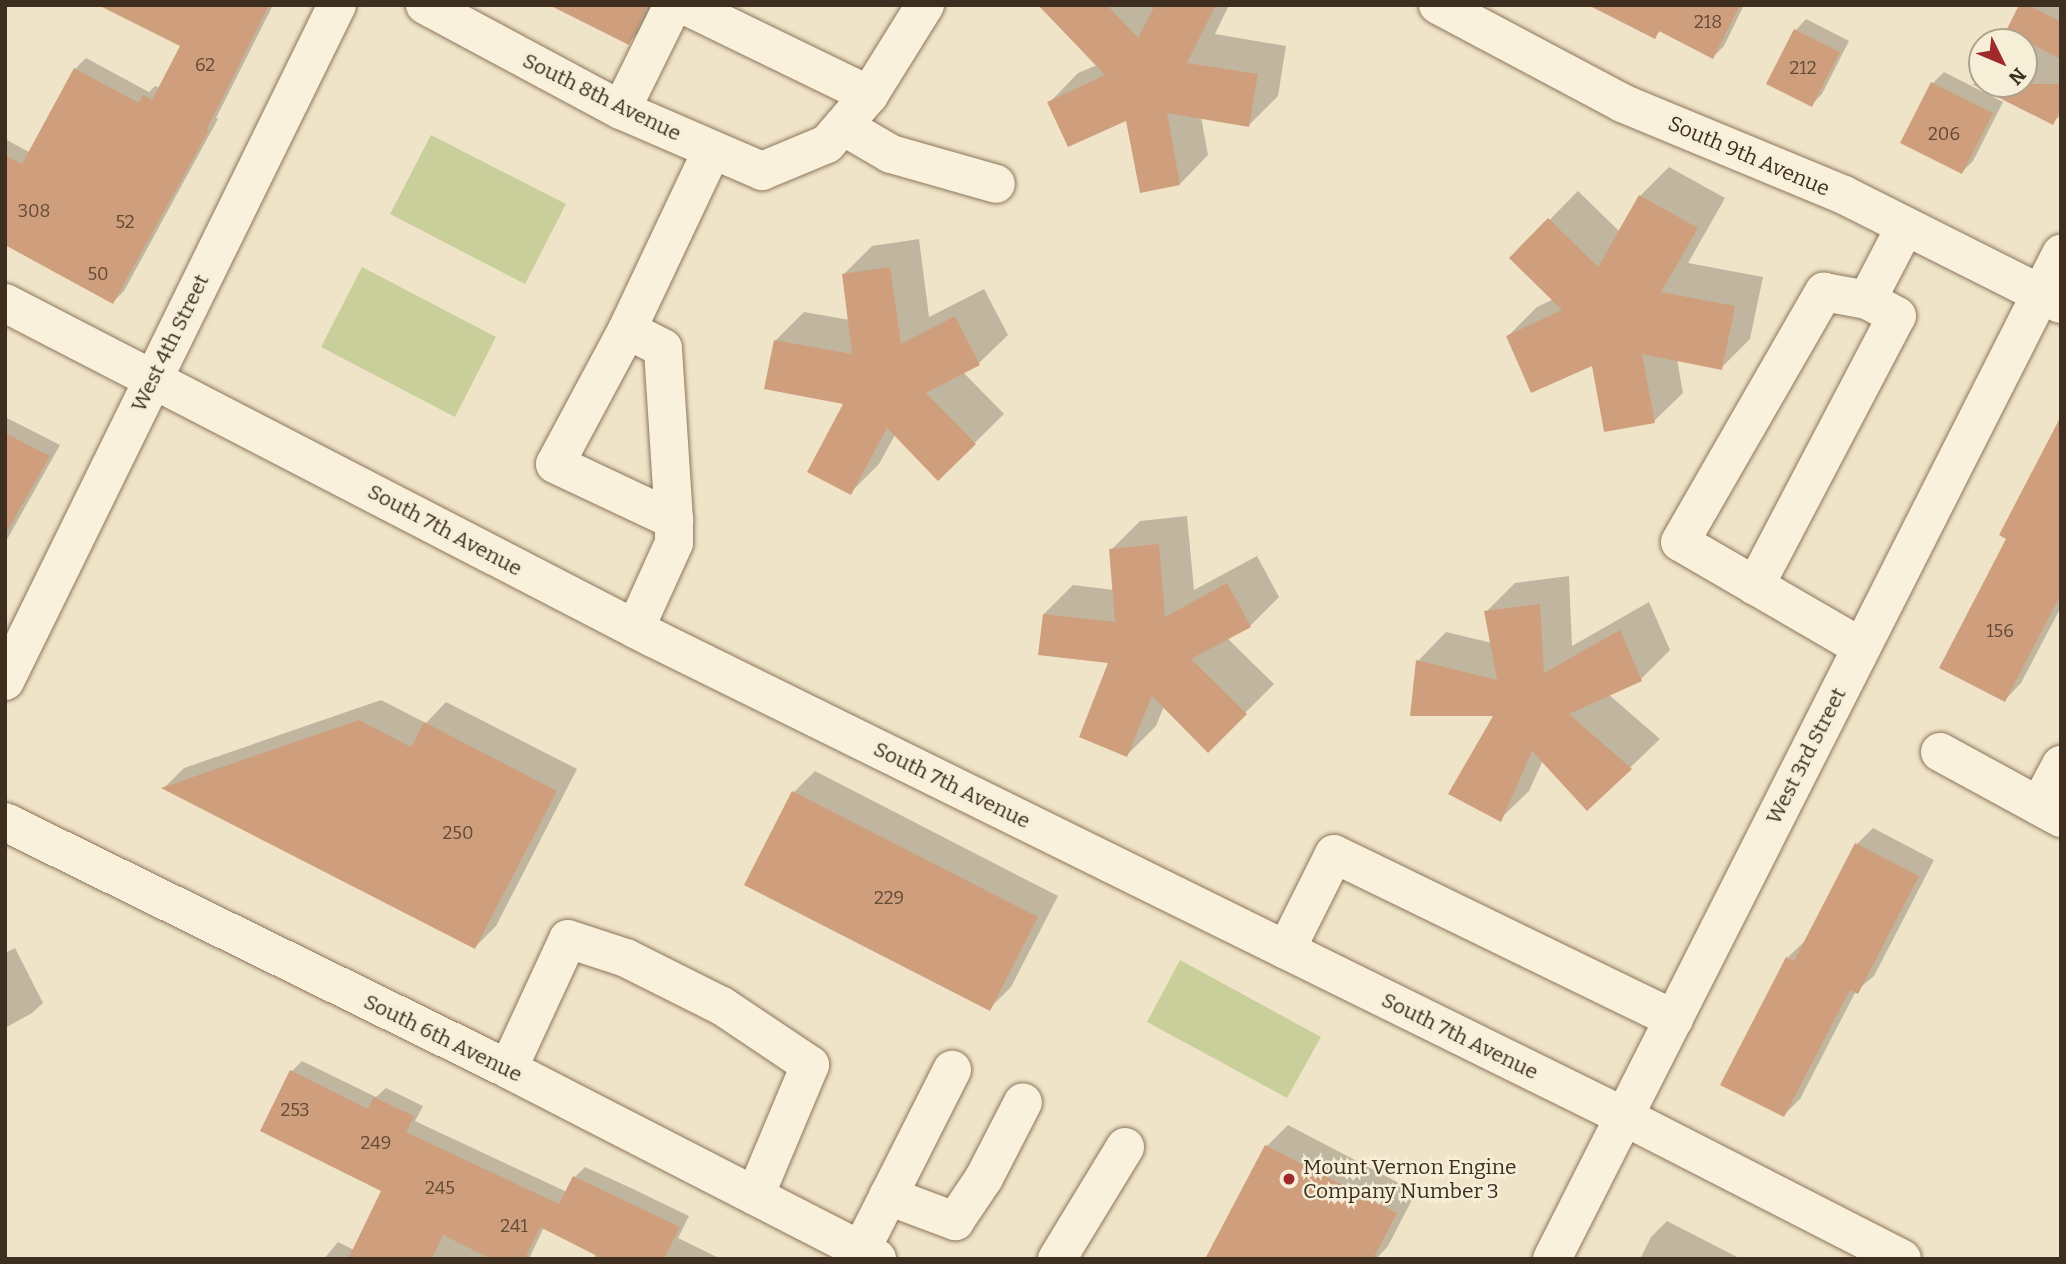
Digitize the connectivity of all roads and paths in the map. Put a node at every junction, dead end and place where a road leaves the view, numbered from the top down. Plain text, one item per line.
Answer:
1 (337, 5) edge
2 (425, 5) edge
3 (673, 5) edge
4 (684, 5) edge
5 (925, 5) edge
6 (1438, 5) edge
7 (869, 95) junction
8 (621, 110) junction
9 (843, 126) junction
10 (712, 150) junction
11 (996, 184) dead end
12 (1905, 227) junction
13 (2061, 254) edge
14 (2051, 299) edge
15 (1867, 300) junction
16 (5, 303) edge
17 (627, 330) junction
18 (153, 377) junction
19 (674, 520) junction
20 (1755, 586) junction
21 (635, 629) junction
22 (1861, 647) junction
23 (5, 681) edge
24 (1940, 752) dead end
25 (2061, 765) edge
26 (2050, 812) edge
27 (5, 822) edge
28 (1286, 950) junction
29 (1674, 1019) junction
30 (508, 1069) junction
31 (952, 1070) dead end
32 (1023, 1102) dead end
33 (1625, 1117) junction
34 (1125, 1147) dead end
35 (755, 1196) junction
36 (888, 1196) junction
37 (869, 1255) edge
38 (1057, 1259) edge
39 (1552, 1259) edge
40 (1902, 1259) edge

1 - 18 street, West 4th Street
2 - 8 street, South 8th Avenue
3 - 8 street
4 - 7 street
5 - 7 street, South 8th Avenue
6 - 12 street, South 9th Avenue
7 - 9 street, South 8th Avenue
8 - 10 street, South 8th Avenue
9 - 10 street, South 8th Avenue
9 - 11 street
10 - 17 street
12 - 14 street, South 9th Avenue
12 - 15 street
13 - 14 street, West 3rd Street
14 - 22 street, West 3rd Street
15 - 20 street
15 - 20 street
16 - 18 street, South 7th Avenue
17 - 19 street
17 - 19 street
18 - 21 street, South 7th Avenue
18 - 23 street, West 4th Street
19 - 21 street
20 - 22 street
21 - 28 street, South 7th Avenue
22 - 29 street, West 3rd Street
24 - 26 street
25 - 26 street
27 - 30 street, South 6th Avenue
28 - 29 street
28 - 33 street, South 7th Avenue
29 - 33 street, West 3rd Street
30 - 35 street, South 6th Avenue
30 - 35 street
31 - 36 street
32 - 36 street
33 - 39 street, West 3rd Street
33 - 40 street, South 7th Avenue
34 - 38 street
35 - 37 street, South 6th Avenue
36 - 37 street

